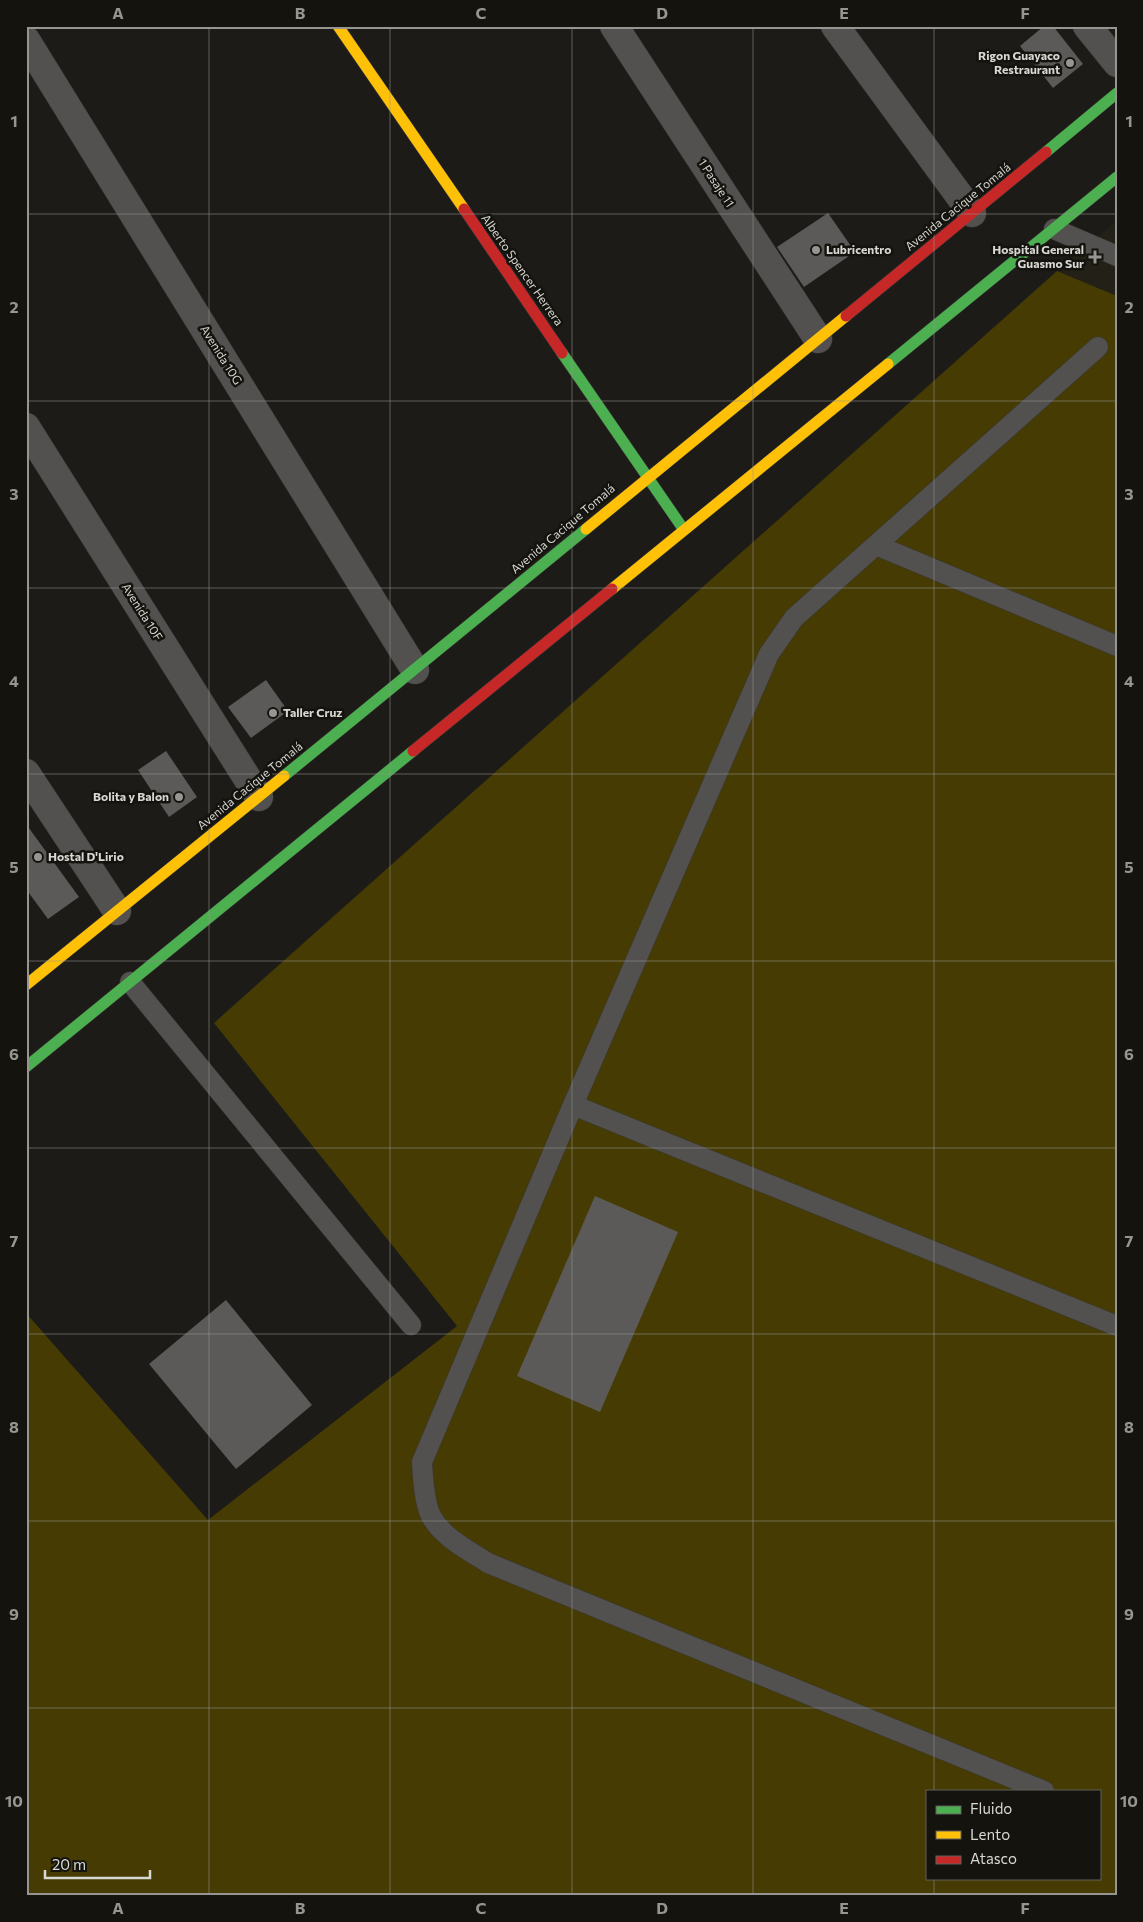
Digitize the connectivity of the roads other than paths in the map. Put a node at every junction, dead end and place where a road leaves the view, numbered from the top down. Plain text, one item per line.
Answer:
1 (338, 26) edge
2 (614, 26) edge
3 (835, 26) edge
4 (1087, 26) edge
5 (26, 40) edge
6 (1117, 63) edge
7 (1117, 93) edge
8 (1117, 178) edge
9 (972, 213) junction
10 (1054, 229) junction
11 (1117, 256) edge
12 (818, 340) junction
13 (1098, 347) dead end
14 (26, 427) edge
15 (648, 477) junction
16 (684, 530) junction
17 (876, 545) junction
18 (1117, 646) edge
19 (415, 670) junction
20 (26, 773) edge
21 (258, 797) junction
22 (117, 911) junction
23 (130, 982) junction
24 (26, 985) edge
25 (26, 1067) edge
26 (573, 1105) junction
27 (411, 1325) dead end
28 (1117, 1326) edge
29 (1042, 1790) edge

1 - 15 main road, Alberto Spencer Herrera
2 - 12 street, 1 Pasaje 11
3 - 9 street
4 - 6 street
5 - 19 street, Avenida 10G
7 - 9 main road, Avenida Cacique Tomalá
8 - 10 main road
9 - 12 main road, Avenida Cacique Tomalá
10 - 11 lane
10 - 16 main road
12 - 15 main road, Avenida Cacique Tomalá
13 - 17 lane
14 - 21 street, Avenida 10F
15 - 16 main road, Alberto Spencer Herrera
15 - 19 main road, Avenida Cacique Tomalá
16 - 23 main road
17 - 18 lane
17 - 26 lane
19 - 21 main road, Avenida Cacique Tomalá
20 - 22 street
21 - 22 main road, Avenida Cacique Tomalá
22 - 24 main road, Avenida Cacique Tomalá
23 - 25 main road
23 - 27 lane
26 - 28 lane
26 - 29 lane

